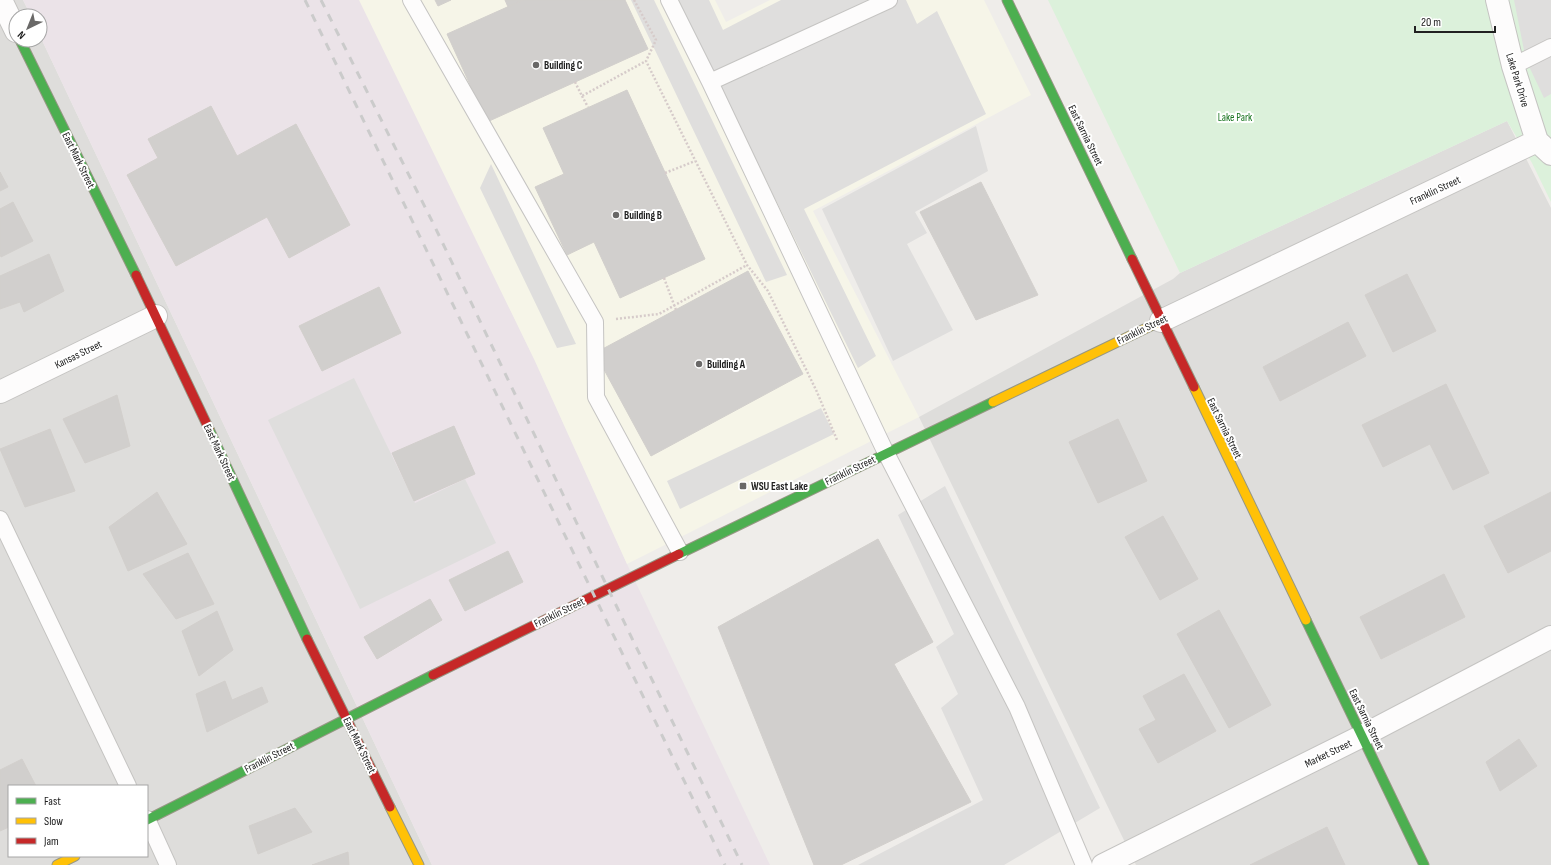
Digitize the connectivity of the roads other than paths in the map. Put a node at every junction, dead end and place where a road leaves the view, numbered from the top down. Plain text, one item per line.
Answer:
1 (1, 0) edge
2 (411, 0) edge
3 (669, 0) edge
4 (889, 0) edge
5 (1007, 0) edge
6 (1497, 0) edge
7 (8, 14) edge
8 (1551, 47) edge
9 (24, 48) edge
10 (1513, 66) junction
11 (710, 82) junction
12 (1544, 148) edge
13 (156, 316) junction
14 (1160, 320) junction
15 (0, 392) edge
16 (886, 453) junction
17 (0, 519) edge
18 (680, 552) junction
19 (1551, 637) edge
20 (347, 719) junction
21 (1362, 736) junction
22 (128, 785) edge
23 (148, 818) edge
24 (148, 821) edge
25 (73, 857) edge
26 (57, 865) edge
27 (168, 865) edge
28 (419, 865) edge
29 (1084, 865) edge
30 (1103, 865) edge
31 (1424, 865) edge

1 - 7 street
2 - 18 lane
3 - 11 lane
4 - 11 lane
5 - 14 street, East Sarnia Street
6 - 10 street, Lake Park Drive
8 - 10 lane
9 - 13 street, East Mark Street
10 - 12 street, Lake Park Drive
11 - 16 lane
12 - 14 street, Franklin Street
13 - 15 street, Kansas Street
13 - 20 street, East Mark Street
14 - 16 street, Franklin Street
14 - 21 street, East Sarnia Street
16 - 18 street, Franklin Street
16 - 29 lane
17 - 22 lane
18 - 20 street, Franklin Street
19 - 21 street, Market Street
20 - 23 street, Franklin Street
20 - 28 street, East Mark Street
21 - 30 street, Market Street
21 - 31 street, East Sarnia Street
24 - 27 lane
25 - 26 street

